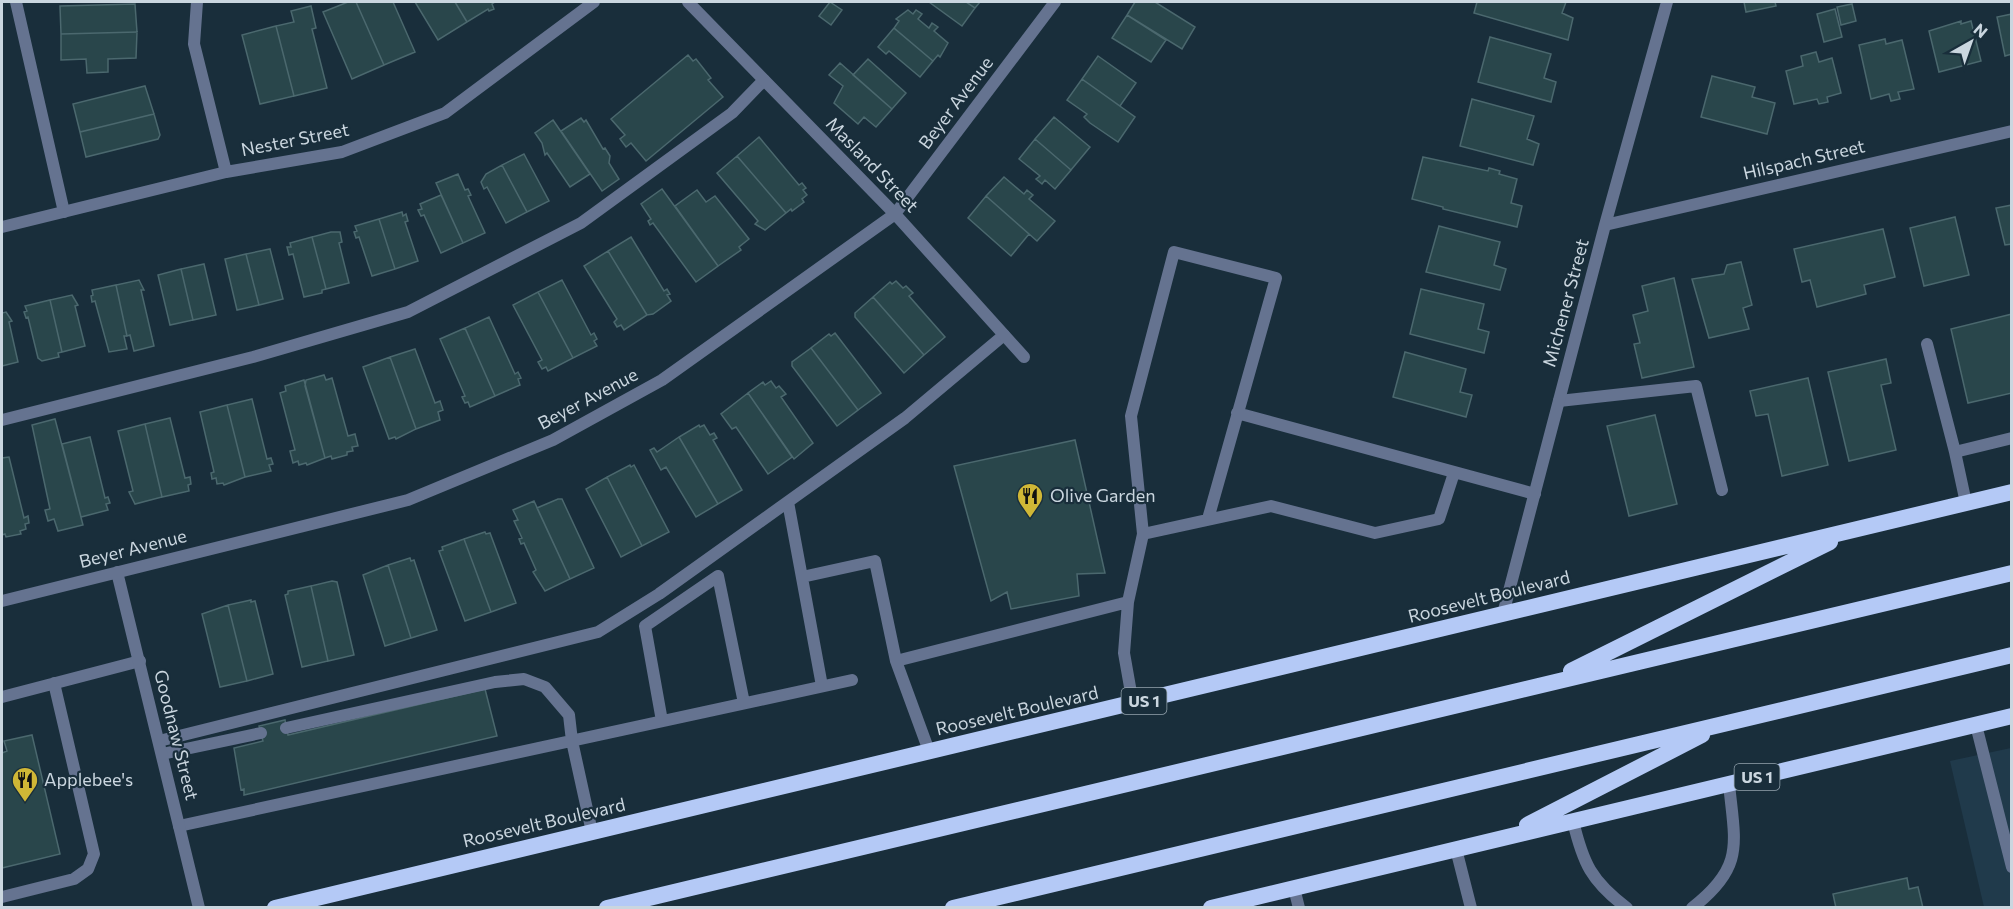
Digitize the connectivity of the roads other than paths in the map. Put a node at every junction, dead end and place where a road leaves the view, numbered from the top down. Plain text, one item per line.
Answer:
1 (16, 2) edge
2 (197, 2) edge
3 (594, 2) edge
4 (688, 2) edge
5 (1054, 2) edge
6 (1667, 2) edge
7 (764, 80) junction
8 (2012, 131) edge
9 (226, 172) junction
10 (64, 212) junction
11 (895, 214) junction
12 (1605, 225) junction
13 (2, 227) edge
14 (1004, 335) junction
15 (1927, 344) dead end
16 (1024, 357) dead end
17 (1559, 401) junction
18 (1237, 413) junction
19 (2, 420) edge
20 (2012, 438) edge
21 (1955, 452) junction
22 (1454, 473) junction
23 (1722, 490) dead end
24 (2012, 492) edge
25 (1535, 494) junction
26 (788, 502) junction
27 (1966, 503) junction
28 (1208, 519) junction
29 (1855, 530) junction
30 (1143, 534) junction
31 (117, 572) junction
32 (2012, 573) edge
33 (802, 577) junction
34 (2, 601) edge
35 (1128, 602) junction
36 (1503, 614) junction
37 (2012, 655) edge
38 (140, 661) junction
39 (896, 661) junction
40 (852, 680) dead end
41 (54, 683) junction
42 (1546, 684) junction
43 (822, 686) junction
44 (2, 697) edge
45 (744, 703) junction
46 (1133, 704) junction
47 (2012, 716) edge
48 (662, 721) junction
49 (1725, 723) junction
50 (1976, 725) junction
51 (286, 728) dead end
52 (261, 733) dead end
53 (159, 741) junction
54 (572, 741) junction
55 (928, 751) junction
56 (162, 754) junction
57 (1729, 784) junction
58 (2006, 819) edge
59 (1573, 821) junction
60 (179, 826) junction
61 (592, 832) junction
62 (1503, 838) junction
63 (1456, 849) junction
64 (2012, 867) edge
65 (1294, 888) junction
66 (2, 897) edge
67 (199, 908) edge
68 (275, 908) edge
69 (608, 908) edge
70 (953, 908) edge
71 (1212, 908) edge
72 (1299, 908) edge
73 (1471, 908) edge
74 (1627, 908) edge
75 (1692, 908) edge

1 - 10 street
2 - 9 street
3 - 9 street, Nester Street
4 - 7 street, Masland Street
5 - 11 street, Beyer Avenue
6 - 12 street, Michener Street
7 - 11 street, Masland Street
7 - 19 street
8 - 12 street, Hilspach Street
9 - 10 street, Nester Street
10 - 13 street, Nester Street
11 - 14 street, Masland Street
11 - 31 street, Beyer Avenue
12 - 17 street, Michener Street
14 - 16 street, Masland Street
14 - 26 street
15 - 21 street
17 - 23 street
17 - 25 street, Michener Street
18 - 22 street
18 - 28 street
18 - 30 street
20 - 21 street
21 - 27 street
22 - 25 street
22 - 28 street
24 - 27 highway, Roosevelt Boulevard / US 1
25 - 36 street, Michener Street
26 - 33 street
26 - 53 street
27 - 29 highway, Roosevelt Boulevard / US 1
28 - 30 street
29 - 36 highway, Roosevelt Boulevard / US 1
29 - 42 highway
30 - 35 street
31 - 34 street, Beyer Avenue
31 - 38 street, Goodnaw Street
32 - 42 highway
33 - 39 street
33 - 43 street
35 - 39 street
35 - 46 street
36 - 46 highway, Roosevelt Boulevard / US 1
37 - 49 highway
38 - 41 street
38 - 53 street, Goodnaw Street
39 - 55 street
40 - 43 street
41 - 44 street
41 - 66 street
42 - 69 highway
43 - 45 street
45 - 48 street
45 - 48 street
46 - 55 highway, Roosevelt Boulevard / US 1
47 - 50 highway, US 1
48 - 54 street
49 - 62 highway
49 - 70 highway
50 - 57 highway, US 1
50 - 58 street
51 - 54 street
52 - 56 street
53 - 56 street, Goodnaw Street
54 - 60 street
54 - 61 street
55 - 61 highway, Roosevelt Boulevard / US 1
56 - 60 street, Goodnaw Street
57 - 59 highway, US 1
57 - 75 street
58 - 64 street
59 - 62 highway, US 1
59 - 74 street
60 - 67 street, Goodnaw Street
61 - 68 highway, Roosevelt Boulevard / US 1
62 - 63 highway, US 1
63 - 65 highway, US 1
63 - 73 street
65 - 71 highway, US 1
65 - 72 street

